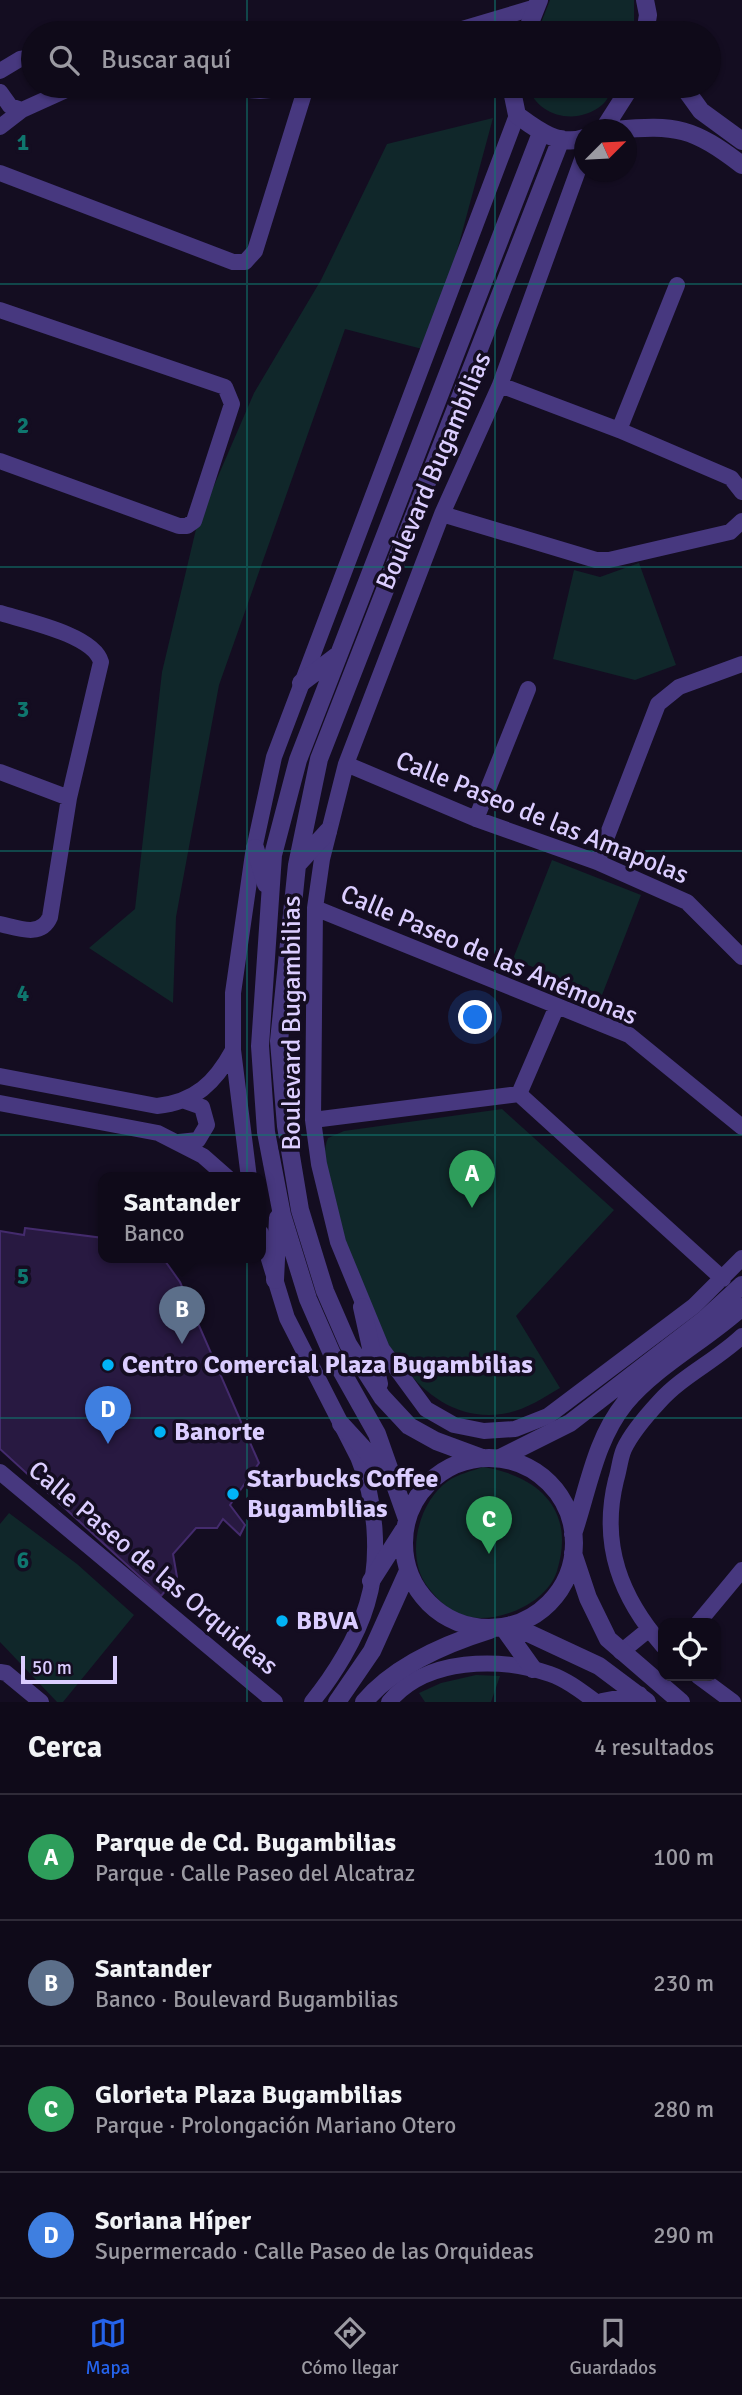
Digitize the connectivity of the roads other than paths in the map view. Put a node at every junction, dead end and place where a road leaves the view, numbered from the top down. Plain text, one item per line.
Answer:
1 (537, 3) edge
2 (646, 4) edge
3 (496, 21) edge
4 (530, 21) edge
5 (652, 21) edge
6 (21, 59) edge
7 (2, 72) edge
8 (0, 92) edge
9 (48, 98) edge
10 (305, 98) edge
11 (512, 98) edge
12 (623, 98) edge
13 (692, 98) edge
14 (22, 110) junction
15 (517, 115) junction
16 (610, 119) edge
17 (0, 127) edge
18 (637, 130) edge
19 (541, 133) junction
20 (736, 136) edge
21 (574, 138) edge
22 (561, 139) junction
23 (711, 142) junction
24 (742, 165) edge
25 (0, 173) edge
26 (574, 181) edge
27 (677, 285) dead end
28 (0, 310) edge
29 (500, 384) junction
30 (620, 430) junction
31 (0, 461) edge
32 (742, 492) edge
33 (442, 514) junction
34 (742, 521) edge
35 (0, 612) edge
36 (338, 655) junction
37 (742, 664) edge
38 (301, 683) junction
39 (528, 689) dead end
40 (346, 764) junction
41 (0, 772) edge
42 (69, 798) junction
43 (476, 819) junction
44 (328, 831) junction
45 (255, 848) junction
46 (597, 862) junction
47 (297, 865) junction
48 (270, 897) junction
49 (315, 908) junction
50 (0, 924) edge
51 (742, 957) edge
52 (557, 1006) junction
53 (233, 1049) junction
54 (0, 1076) edge
55 (519, 1094) junction
56 (185, 1101) junction
57 (0, 1103) edge
58 (313, 1120) junction
59 (742, 1127) edge
60 (179, 1142) junction
61 (221, 1172) edge
62 (248, 1172) edge
63 (279, 1197) junction
64 (266, 1250) edge
65 (742, 1258) edge
66 (723, 1279) junction
67 (275, 1280) junction
68 (742, 1285) edge
69 (362, 1307) junction
70 (742, 1307) edge
71 (742, 1336) edge
72 (382, 1397) junction
73 (341, 1424) junction
74 (491, 1458) junction
75 (0, 1472) edge
76 (393, 1475) junction
77 (406, 1524) junction
78 (573, 1543) junction
79 (742, 1570) edge
80 (408, 1571) junction
81 (371, 1581) junction
82 (702, 1618) edge
83 (504, 1626) junction
84 (648, 1630) junction
85 (658, 1641) edge
86 (621, 1652) junction
87 (533, 1670) junction
88 (0, 1672) edge
89 (705, 1681) edge
90 (643, 1699) edge
91 (41, 1702) edge
92 (275, 1702) edge
93 (312, 1702) edge
94 (338, 1702) edge
95 (364, 1702) edge
96 (389, 1702) edge
97 (596, 1702) edge
98 (602, 1702) edge
99 (681, 1702) edge
100 (733, 1702) edge

1 - 3 street
1 - 4 street
2 - 5 street
6 - 7 street
8 - 14 street
9 - 14 street
10 - 25 street
11 - 15 street
12 - 16 street
13 - 20 street
14 - 17 street
15 - 19 street
15 - 38 street, Boulevard Bugambilias
18 - 23 street
19 - 22 street
19 - 36 street, Boulevard Bugambilias
20 - 23 street
21 - 22 street
22 - 47 street, Boulevard Bugambilias
23 - 24 street
26 - 29 street, Boulevard Bugambilias
27 - 30 street
28 - 31 street
29 - 30 street
29 - 33 street, Boulevard Bugambilias
30 - 32 street
33 - 34 street
33 - 40 street, Boulevard Bugambilias
35 - 42 street
36 - 38 street
36 - 48 street, Boulevard Bugambilias
37 - 46 street
38 - 45 street, Boulevard Bugambilias
39 - 43 street
40 - 43 street, Calle Paseo de las Amapolas
40 - 44 street, Boulevard Bugambilias
41 - 42 street
42 - 50 street
43 - 46 street, Calle Paseo de las Amapolas
44 - 47 street
44 - 49 street, Boulevard Bugambilias
45 - 48 street
45 - 53 street, Boulevard Bugambilias
46 - 51 street, Calle Paseo de las Amapolas
47 - 72 street, Boulevard Bugambilias
48 - 63 street, Boulevard Bugambilias
49 - 52 street, Calle Paseo de las Anémonas
49 - 58 street, Boulevard Bugambilias
52 - 55 street
52 - 59 street, Calle Paseo de las Anémonas
53 - 56 street
53 - 62 street, Boulevard Bugambilias
54 - 56 street
55 - 58 street
55 - 66 street
56 - 60 street
57 - 60 street
58 - 69 street, Boulevard Bugambilias
60 - 61 street
63 - 67 street
63 - 76 street, Boulevard Bugambilias
64 - 67 street
65 - 66 street, Boulevard Bugambilias
66 - 69 street, Boulevard Bugambilias
67 - 73 street
68 - 74 street
69 - 72 street
70 - 78 street
71 - 84 street
72 - 74 street, Boulevard Bugambilias
73 - 76 street
73 - 81 street
74 - 77 street
74 - 78 street
75 - 92 street, Calle Paseo de las Orquideas
76 - 77 street, Boulevard Bugambilias
77 - 80 street
77 - 81 street
78 - 83 street
78 - 86 street
79 - 82 street
80 - 83 street
80 - 94 street
81 - 93 street
83 - 87 street
83 - 90 street
83 - 95 street
84 - 85 street
84 - 86 street
86 - 99 street
87 - 96 street
87 - 97 street
88 - 91 street
89 - 100 street
90 - 98 street

